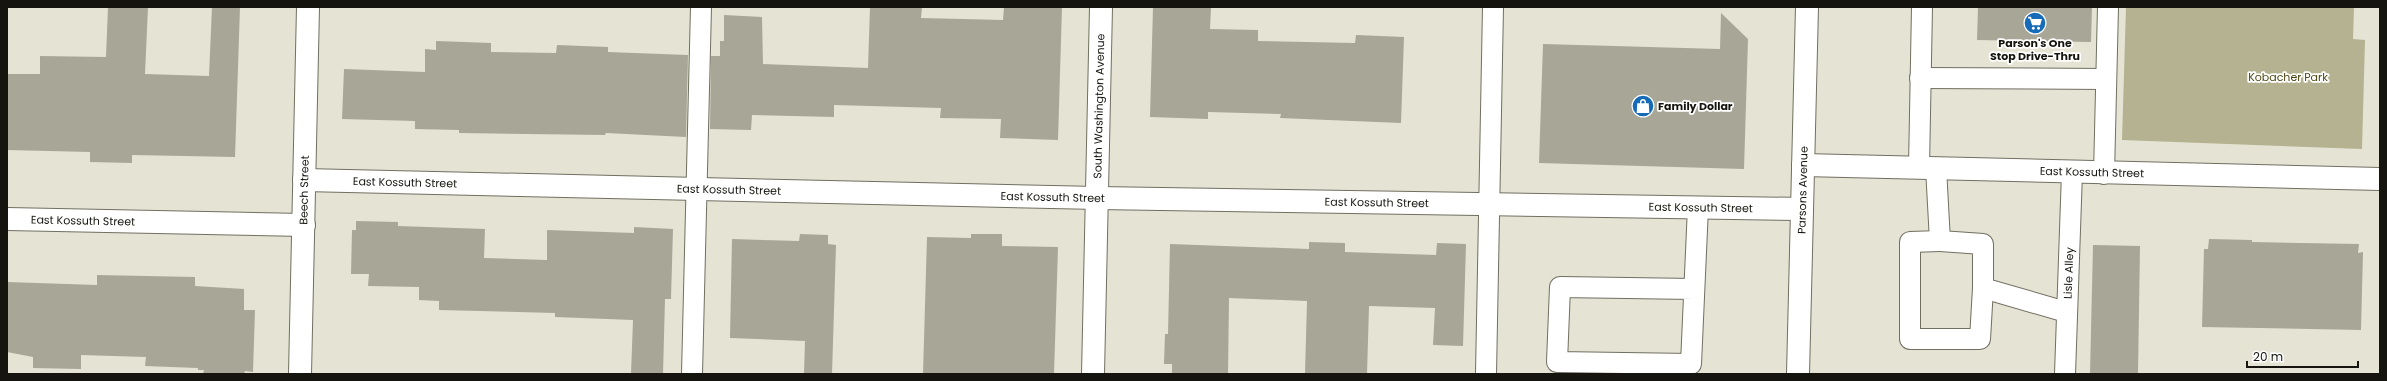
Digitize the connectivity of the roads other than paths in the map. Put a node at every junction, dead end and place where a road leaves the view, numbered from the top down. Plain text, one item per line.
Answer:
1 (308, 7) edge
2 (701, 7) edge
3 (1101, 7) edge
4 (1493, 7) edge
5 (1806, 7) edge
6 (1922, 7) edge
7 (2108, 7) edge
8 (1920, 78) junction
9 (2106, 79) junction
10 (1803, 165) junction
11 (1927, 167) junction
12 (2072, 172) junction
13 (2104, 174) junction
14 (2380, 178) edge
15 (304, 180) junction
16 (697, 188) junction
17 (1098, 198) junction
18 (1489, 203) junction
19 (1698, 207) junction
20 (1802, 209) junction
21 (7, 219) edge
22 (304, 225) junction
23 (1940, 241) junction
24 (1983, 288) junction
25 (1694, 289) junction
26 (2066, 312) junction
27 (300, 374) edge
28 (692, 374) edge
29 (1093, 374) edge
30 (1486, 374) edge
31 (1798, 374) edge
32 (2065, 374) edge

1 - 15 street, Beech Street
2 - 16 lane
3 - 17 street, South Washington Avenue
4 - 18 lane
5 - 10 street, Parsons Avenue
6 - 8 lane
7 - 9 lane
8 - 9 lane
8 - 11 lane
9 - 13 lane
10 - 11 street, East Kossuth Street
10 - 20 street, Parsons Avenue
11 - 12 street, East Kossuth Street
11 - 23 lane
12 - 13 street, East Kossuth Street
12 - 26 lane, Lisle Alley
13 - 14 street, East Kossuth Street
15 - 16 street, East Kossuth Street
15 - 22 street, Beech Street
16 - 17 street, East Kossuth Street
16 - 28 lane
17 - 18 street, East Kossuth Street
17 - 29 street, South Washington Avenue
18 - 19 street, East Kossuth Street
18 - 30 lane
19 - 20 street, East Kossuth Street
19 - 25 lane
20 - 31 street, Parsons Avenue
21 - 22 street, East Kossuth Street
22 - 27 street, Beech Street
23 - 24 lane
23 - 24 lane
24 - 26 lane
25 - 25 lane
26 - 32 lane, Lisle Alley

